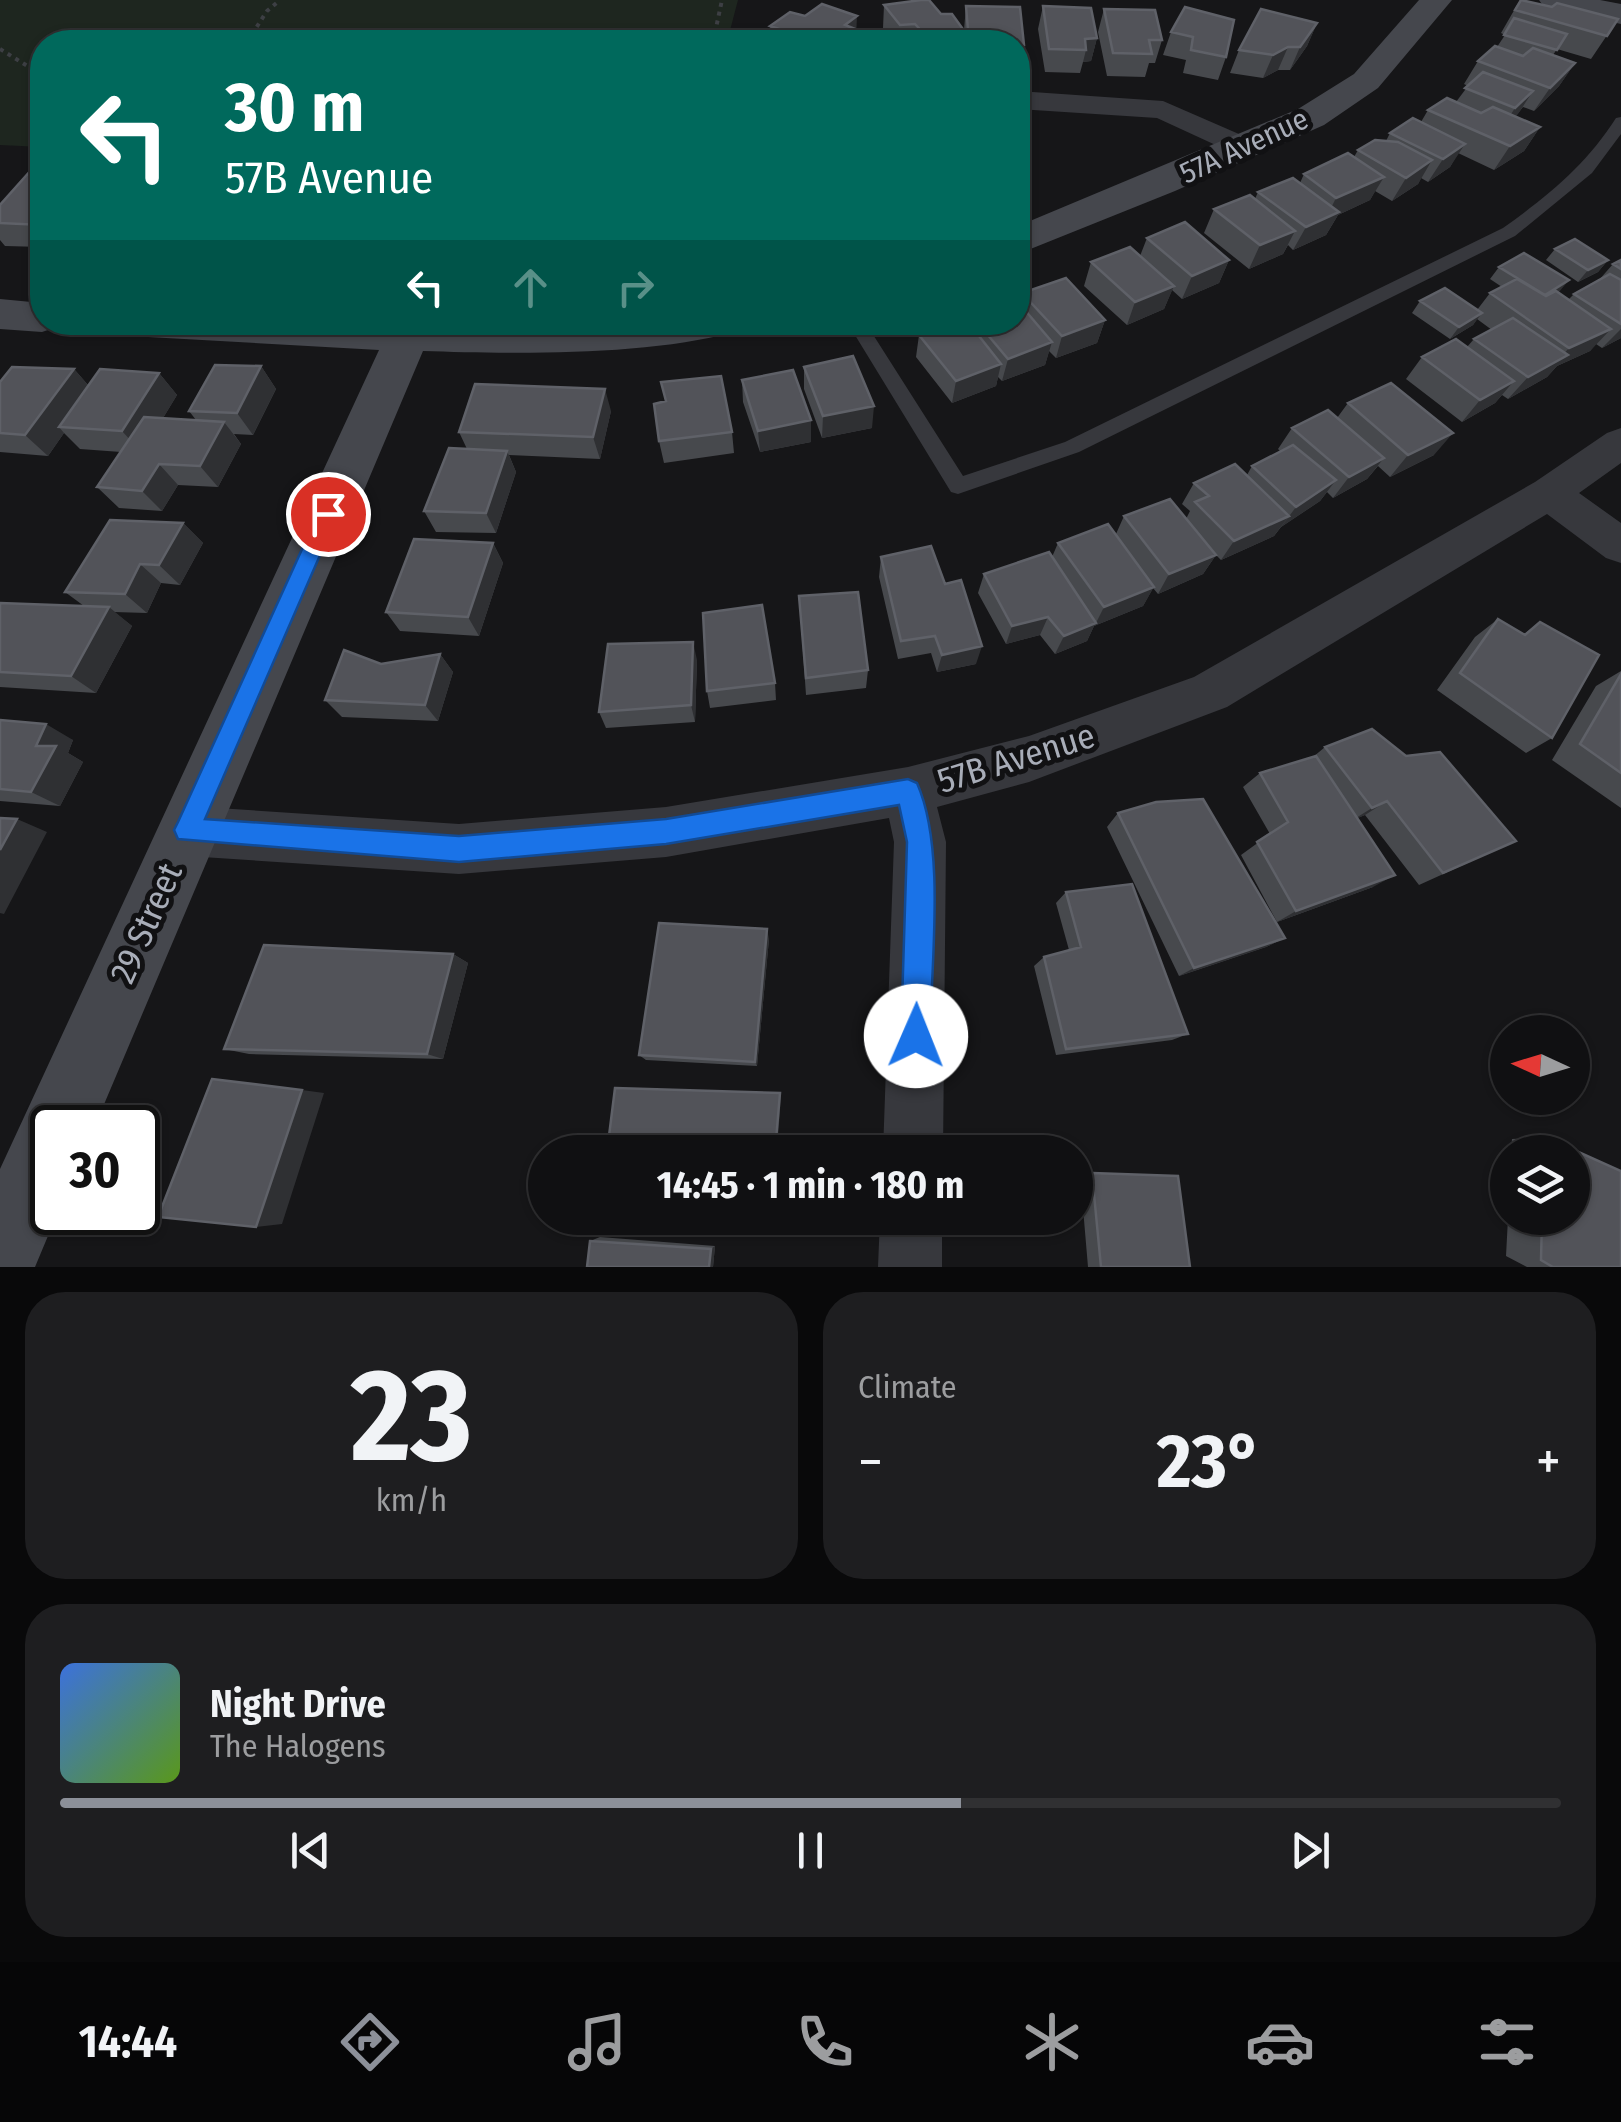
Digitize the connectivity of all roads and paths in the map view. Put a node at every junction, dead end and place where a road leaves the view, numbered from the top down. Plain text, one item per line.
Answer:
1 (280, 0) edge
2 (722, 0) edge
3 (1436, 0) edge
4 (1554, 0) edge
5 (1621, 14) edge
6 (255, 30) edge
7 (716, 30) edge
8 (0, 49) edge
9 (30, 68) edge
10 (1030, 101) edge
11 (1621, 122) edge
12 (1244, 147) junction
13 (1030, 236) edge
14 (0, 314) edge
15 (30, 316) edge
16 (389, 335) edge
17 (525, 335) edge
18 (864, 335) edge
19 (408, 336) junction
20 (1621, 443) edge
21 (1549, 492) junction
22 (1621, 546) edge
23 (908, 791) junction
24 (187, 830) junction
25 (67, 1105) edge
26 (913, 1135) edge
27 (30, 1189) edge
28 (911, 1235) edge
29 (0, 1258) edge
30 (910, 1267) edge

1 - 6 path
2 - 7 path
3 - 12 street, 57A Avenue
4 - 5 street
8 - 9 path
10 - 12 street
11 - 18 lane
12 - 13 street, 57A Avenue
14 - 15 street
16 - 19 street
17 - 19 street
19 - 24 street, 29 Street
20 - 21 street, 57B Avenue
21 - 22 street
21 - 23 street, 57B Avenue
23 - 24 street, 57B Avenue
23 - 26 street
24 - 25 street, 29 Street
27 - 29 street
28 - 30 street

